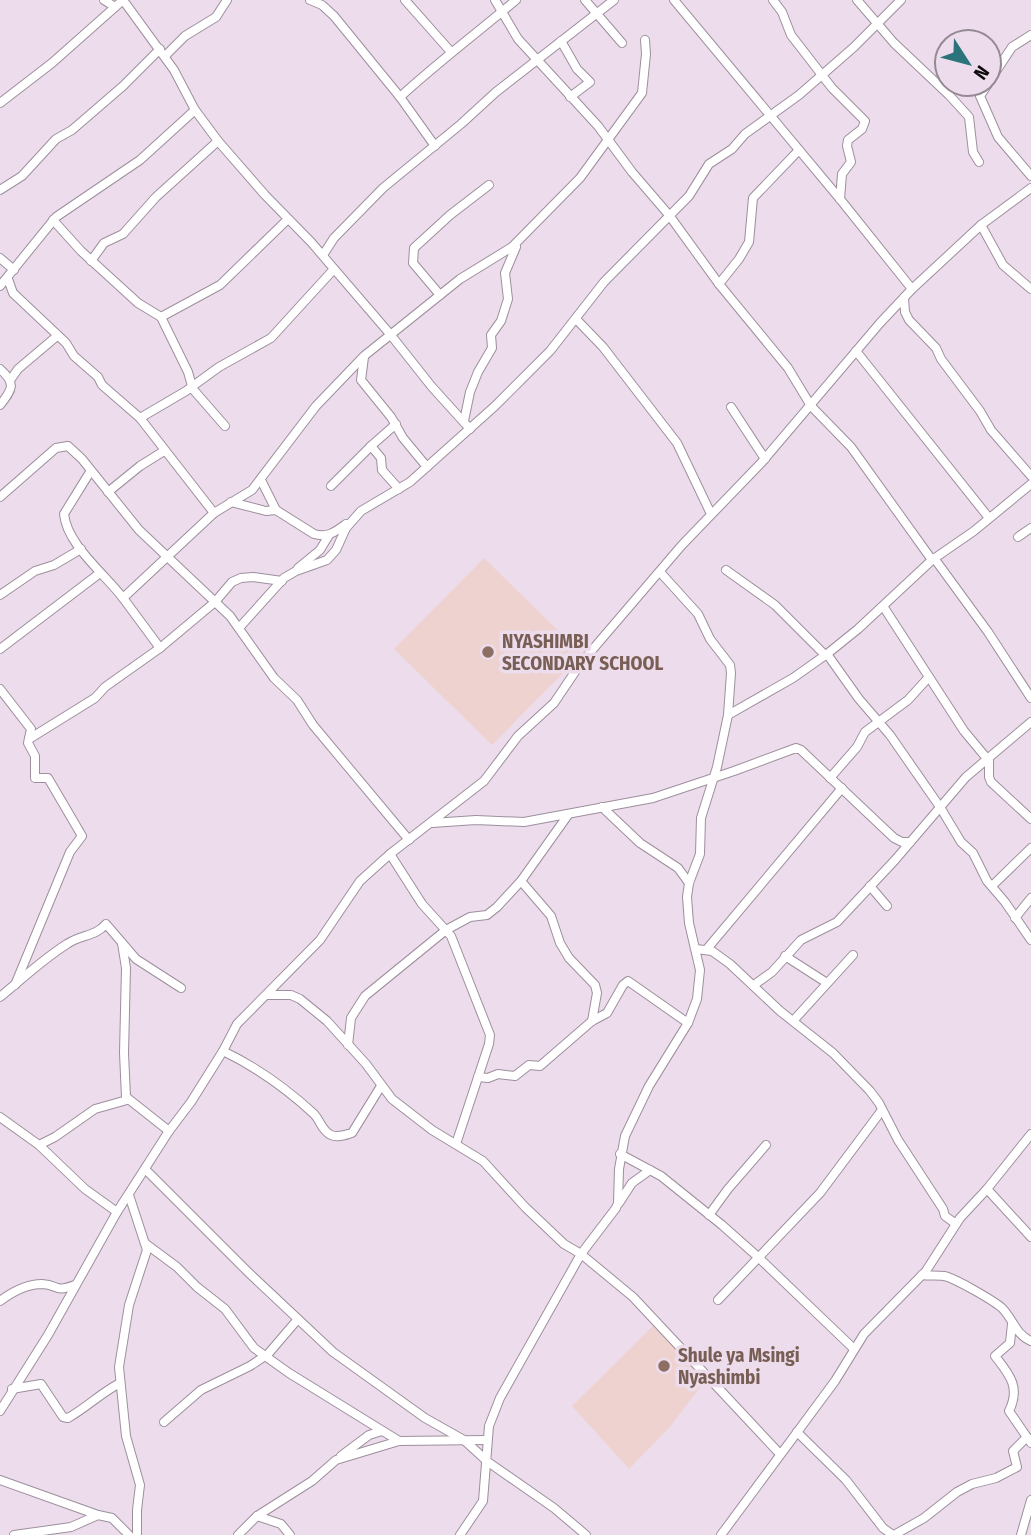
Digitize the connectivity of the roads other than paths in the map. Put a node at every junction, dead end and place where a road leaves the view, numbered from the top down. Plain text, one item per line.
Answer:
1 (103, 0) edge
2 (123, 0) edge
3 (227, 0) edge
4 (310, 0) edge
5 (405, 0) edge
6 (495, 0) edge
7 (516, 0) edge
8 (585, 0) edge
9 (614, 0) edge
10 (674, 0) edge
11 (773, 0) edge
12 (857, 0) edge
13 (901, 0) edge
14 (115, 7) junction
15 (502, 13) junction
16 (596, 14) junction
17 (877, 24) junction
18 (1031, 35) edge
19 (645, 40) dead end
20 (561, 41) junction
21 (622, 43) dead end
22 (162, 52) junction
23 (451, 52) junction
24 (537, 60) junction
25 (1003, 60) edge
26 (822, 75) junction
27 (400, 97) junction
28 (570, 97) junction
29 (981, 98) edge
30 (0, 103) edge
31 (195, 110) junction
32 (771, 118) junction
33 (608, 139) junction
34 (218, 141) junction
35 (435, 146) junction
36 (799, 150) junction
37 (979, 162) dead end
38 (1031, 176) edge
39 (489, 186) dead end
40 (1031, 188) edge
41 (0, 190) edge
42 (840, 199) junction
43 (669, 215) junction
44 (288, 219) junction
45 (53, 220) junction
46 (981, 225) junction
47 (521, 238) junction
48 (323, 255) junction
49 (0, 258) edge
50 (91, 261) junction
51 (334, 269) junction
52 (15, 270) junction
53 (8, 279) junction
54 (719, 284) junction
55 (0, 286) edge
56 (912, 289) junction
57 (1031, 289) edge
58 (440, 295) junction
59 (904, 298) junction
60 (161, 317) junction
61 (576, 319) junction
62 (390, 334) junction
63 (57, 336) junction
64 (856, 351) junction
65 (364, 356) junction
66 (0, 369) edge
67 (11, 379) junction
68 (191, 387) junction
69 (0, 405) edge
70 (810, 406) junction
71 (731, 407) dead end
72 (140, 418) junction
73 (464, 421) junction
74 (396, 424) junction
75 (225, 426) dead end
76 (470, 429) junction
77 (371, 446) junction
78 (164, 451) junction
79 (765, 459) junction
80 (427, 467) junction
81 (90, 472) junction
82 (1031, 476) edge
83 (261, 480) junction
84 (1031, 484) edge
85 (331, 486) dead end
86 (399, 489) junction
87 (108, 492) junction
88 (0, 497) edge
89 (231, 502) junction
90 (276, 510) junction
91 (214, 513) junction
92 (711, 514) junction
93 (989, 518) junction
94 (351, 521) junction
95 (1031, 528) edge
96 (329, 535) junction
97 (1018, 537) dead end
98 (81, 549) junction
99 (166, 556) junction
100 (933, 559) junction
101 (726, 570) dead end
102 (296, 571) junction
103 (660, 572) junction
104 (100, 573) junction
105 (282, 581) junction
106 (0, 595) edge
107 (123, 598) junction
108 (215, 602) junction
109 (883, 606) junction
110 (239, 628) junction
111 (160, 648) junction
112 (0, 649) edge
113 (826, 655) junction
114 (928, 678) junction
115 (0, 689) edge
116 (1031, 698) edge
117 (728, 715) junction
118 (878, 720) junction
119 (1031, 722) edge
120 (29, 739) junction
121 (986, 758) junction
122 (713, 778) junction
123 (830, 778) junction
124 (842, 788) junction
125 (602, 807) junction
126 (940, 807) junction
127 (568, 815) junction
128 (1031, 819) edge
129 (430, 823) junction
130 (409, 841) junction
131 (910, 842) junction
132 (1031, 848) edge
133 (390, 854) junction
134 (521, 881) junction
135 (689, 883) junction
136 (870, 886) junction
137 (992, 886) junction
138 (1031, 898) edge
139 (887, 906) dead end
140 (1015, 918) junction
141 (446, 930) junction
142 (1031, 940) edge
143 (122, 943) junction
144 (696, 949) junction
145 (706, 950) junction
146 (853, 955) dead end
147 (785, 956) junction
148 (827, 983) junction
149 (15, 985) junction
150 (754, 985) junction
151 (181, 988) dead end
152 (267, 995) junction
153 (0, 997) edge
154 (592, 1021) junction
155 (793, 1021) junction
156 (688, 1023) junction
157 (348, 1045) junction
158 (223, 1051) junction
159 (478, 1077) junction
160 (382, 1086) junction
161 (127, 1100) junction
162 (882, 1110) junction
163 (0, 1117) edge
164 (169, 1131) junction
165 (1031, 1134) edge
166 (456, 1144) junction
167 (38, 1145) junction
168 (766, 1145) dead end
169 (620, 1154) junction
170 (145, 1169) junction
171 (650, 1170) junction
172 (987, 1189) junction
173 (129, 1195) junction
174 (618, 1203) junction
175 (117, 1212) junction
176 (709, 1215) junction
177 (956, 1224) junction
178 (1031, 1237) edge
179 (146, 1244) junction
180 (580, 1254) junction
181 (758, 1257) junction
182 (922, 1275) junction
183 (75, 1285) junction
184 (718, 1300) dead end
185 (0, 1301) edge
186 (298, 1319) junction
187 (1012, 1324) junction
188 (1031, 1341) edge
189 (853, 1348) junction
190 (265, 1356) junction
191 (120, 1383) junction
192 (12, 1390) junction
193 (0, 1411) edge
194 (164, 1422) dead end
195 (382, 1431) junction
196 (797, 1432) junction
197 (464, 1440) junction
198 (487, 1440) junction
199 (1029, 1440) edge
200 (399, 1441) junction
201 (780, 1454) junction
202 (336, 1460) junction
203 (488, 1462) junction
204 (0, 1480) edge
205 (1031, 1500) edge
206 (98, 1515) junction
207 (257, 1516) junction
208 (14, 1535) edge
209 (129, 1535) edge
210 (137, 1535) edge
211 (238, 1535) edge
212 (290, 1535) edge
213 (460, 1535) edge
214 (586, 1535) edge
215 (721, 1535) edge
216 (893, 1535) edge
217 (1021, 1535) edge

1 - 14 street
2 - 14 street
2 - 22 street
3 - 22 street
4 - 27 street
5 - 23 street
6 - 15 street
7 - 15 street
8 - 16 street
9 - 16 street
10 - 32 street
11 - 26 street
12 - 17 street
13 - 17 street
14 - 30 street
15 - 23 street
15 - 24 street
16 - 20 street
16 - 21 street
17 - 26 street
17 - 37 street
18 - 25 street
19 - 33 street
20 - 24 street
20 - 28 street
22 - 31 street
22 - 41 street
23 - 27 street
24 - 28 street
24 - 35 street
26 - 32 street
26 - 42 street
27 - 35 street
28 - 33 street
29 - 38 street
31 - 34 street
31 - 45 street
32 - 36 street
32 - 43 street
33 - 43 street
33 - 47 street
34 - 44 street
34 - 50 street
35 - 48 street
36 - 42 street
36 - 54 street
39 - 58 street
40 - 46 street
42 - 56 street
43 - 54 street
43 - 61 street
44 - 48 street
44 - 60 street
45 - 50 street
45 - 52 street
46 - 56 street
46 - 57 street
47 - 58 street
47 - 73 street
48 - 51 street
49 - 52 street
50 - 60 street
51 - 62 street
51 - 68 street
52 - 53 street
53 - 55 street
53 - 63 street
54 - 70 street
56 - 59 street
58 - 62 street
59 - 64 street
59 - 82 street
60 - 68 street
61 - 76 street
61 - 92 street
62 - 65 street
62 - 73 street
63 - 67 street
63 - 72 street
64 - 70 street
64 - 93 street
65 - 74 street
65 - 83 street
66 - 67 street
67 - 69 street
68 - 72 street
68 - 75 street
70 - 79 street
70 - 100 street
71 - 79 street
72 - 78 street
73 - 76 street
74 - 77 street
74 - 80 street
76 - 80 street
77 - 85 street
77 - 86 street
78 - 87 street
78 - 91 street
79 - 92 street
80 - 86 street
81 - 87 street
81 - 88 street
81 - 98 street
83 - 89 street
83 - 90 street
84 - 93 street
86 - 94 street
87 - 99 street
89 - 90 street
89 - 91 street
90 - 96 street
91 - 99 street
92 - 103 street
93 - 100 street
94 - 96 street
94 - 102 street
95 - 97 street
96 - 102 street
98 - 104 street
98 - 106 street
99 - 107 street
99 - 108 street
100 - 109 street
100 - 116 street
101 - 113 street
102 - 105 street
103 - 117 street
103 - 129 street
104 - 107 street
104 - 112 street
105 - 108 street
105 - 110 street
107 - 111 street
108 - 110 street
108 - 111 street
109 - 113 street
109 - 114 street
110 - 130 street
111 - 120 street
113 - 117 street
113 - 118 street
114 - 118 street
114 - 121 street
115 - 120 street
117 - 122 street
118 - 123 street
118 - 126 street
119 - 121 street
120 - 149 street
121 - 126 street
121 - 128 street
122 - 123 street
122 - 125 street
122 - 135 street
123 - 124 street
124 - 131 street
124 - 145 street
125 - 127 street
125 - 135 street
126 - 131 street
126 - 137 street
127 - 129 street
127 - 134 street
129 - 130 street
130 - 133 street
131 - 136 street
132 - 137 street
133 - 141 street
133 - 152 street
134 - 141 street
134 - 154 street
135 - 144 street
136 - 139 street
136 - 147 street
137 - 140 street
138 - 140 street
140 - 142 street
141 - 157 street
141 - 159 street
143 - 149 street
143 - 151 street
143 - 161 street
144 - 145 street
144 - 156 street
145 - 150 street
146 - 148 street
147 - 148 street
147 - 150 street
148 - 155 street
149 - 153 street
150 - 155 street
152 - 157 street
152 - 158 street
154 - 156 street
154 - 159 street
155 - 162 street
156 - 169 street
157 - 160 street
158 - 160 street
158 - 164 street
159 - 166 street
160 - 166 street
161 - 164 street
161 - 167 street
162 - 177 street
162 - 181 street
163 - 167 street
164 - 170 street
165 - 172 street
166 - 180 street
167 - 175 street
168 - 176 street
169 - 171 street
169 - 174 street
170 - 173 street
170 - 186 street
171 - 174 street
171 - 176 street
172 - 177 street
172 - 178 street
173 - 175 street
173 - 179 street
174 - 180 street
175 - 183 street
176 - 181 street
177 - 182 street
179 - 190 street
179 - 191 street
180 - 198 street
180 - 201 street
181 - 184 street
181 - 189 street
182 - 187 street
182 - 189 street
183 - 185 street
183 - 192 street
186 - 190 street
186 - 197 street
187 - 188 street
187 - 199 street
189 - 196 street
190 - 194 street
190 - 195 street
191 - 192 street
191 - 210 street
192 - 193 street
195 - 200 street
195 - 202 street
196 - 201 street
196 - 216 street
197 - 198 street
197 - 200 street
197 - 203 street
198 - 203 street
199 - 216 street
200 - 202 street
201 - 215 street
202 - 207 street
203 - 213 street
203 - 214 street
204 - 206 street
205 - 217 street
206 - 208 street
206 - 209 street
207 - 211 street
207 - 212 street

